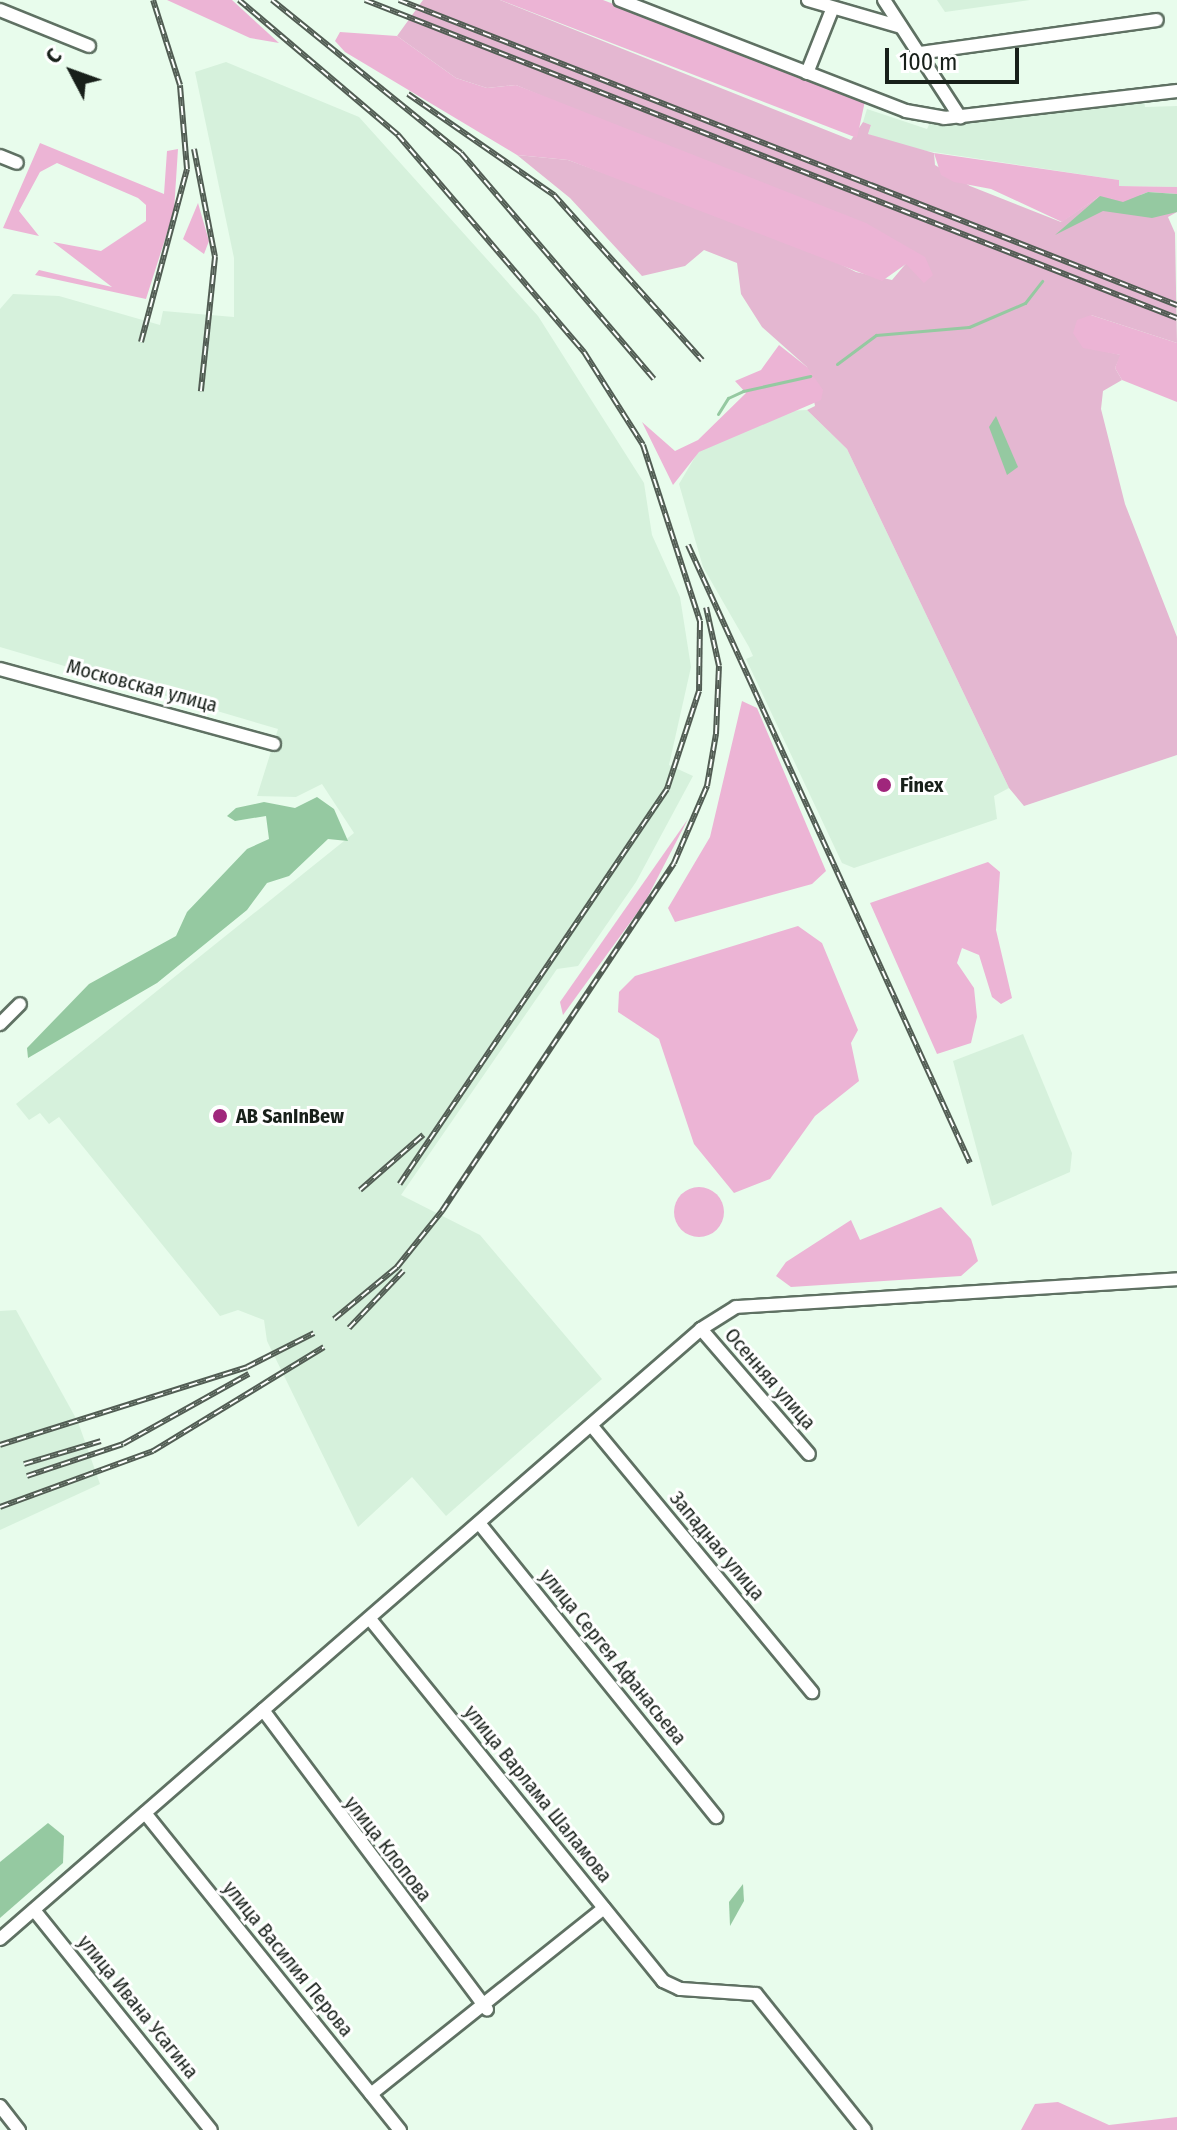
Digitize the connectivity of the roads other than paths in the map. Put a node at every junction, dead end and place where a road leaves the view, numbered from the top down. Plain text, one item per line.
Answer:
1 (620, 0) edge
2 (808, 0) edge
3 (884, 0) edge
4 (0, 10) edge
5 (832, 10) junction
6 (1157, 20) dead end
7 (901, 27) junction
8 (89, 46) dead end
9 (919, 53) junction
10 (807, 73) junction
11 (1177, 91) edge
12 (960, 117) junction
13 (0, 156) edge
14 (17, 163) dead end
15 (0, 669) edge
16 (274, 744) dead end
17 (20, 1004) dead end
18 (0, 1024) edge
19 (1177, 1279) edge
20 (701, 1329) junction
21 (591, 1425) junction
22 (809, 1454) dead end
23 (479, 1523) junction
24 (370, 1619) junction
25 (812, 1692) dead end
26 (263, 1710) junction
27 (145, 1813) junction
28 (716, 1817) dead end
29 (604, 1908) junction
30 (34, 1910) junction
31 (0, 1939) edge
32 (487, 2009) junction
33 (371, 2094) junction
34 (0, 2106) edge
35 (19, 2130) edge
36 (211, 2130) edge
37 (400, 2130) edge
38 (865, 2130) edge

1 - 10 street
2 - 5 street
3 - 7 street
4 - 8 street
5 - 7 street
5 - 10 street
6 - 9 street
7 - 9 street
9 - 12 street
10 - 12 street
11 - 12 street
13 - 14 street
15 - 16 street, Московская улица
17 - 18 street
19 - 20 street
20 - 21 street
20 - 22 street, Осенняя улица
21 - 23 street
21 - 25 street, Западная улица
23 - 24 street
23 - 28 street, улица Сергея Афанасьева
24 - 26 street
24 - 29 street, улица Варлама Шаламова
26 - 27 street
26 - 32 street, улица Клопова
27 - 30 street
27 - 33 street, улица Василия Перова
29 - 32 street
29 - 38 street, улица Варлама Шаламова
30 - 31 street
30 - 36 street, улица Ивана Усагина
32 - 33 street
33 - 37 street, улица Василия Перова
34 - 35 street

